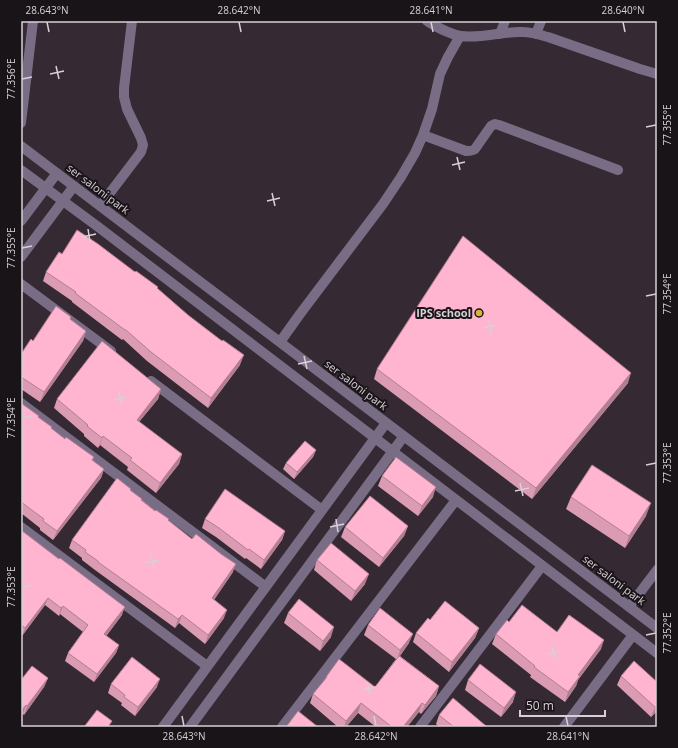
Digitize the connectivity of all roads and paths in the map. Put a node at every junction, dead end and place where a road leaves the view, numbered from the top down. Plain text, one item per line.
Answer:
1 (33, 21) edge
2 (132, 21) edge
3 (427, 21) edge
4 (505, 21) edge
5 (541, 21) edge
6 (500, 34) junction
7 (536, 34) junction
8 (460, 36) junction
9 (657, 74) edge
10 (21, 123) edge
11 (423, 135) junction
12 (21, 146) edge
13 (21, 170) edge
14 (618, 170) dead end
15 (57, 173) junction
16 (74, 186) junction
17 (46, 188) junction
18 (63, 201) junction
19 (100, 206) junction
20 (21, 221) edge
21 (21, 257) edge
22 (21, 284) edge
23 (280, 342) junction
24 (121, 359) edge
25 (140, 374) edge
26 (21, 403) edge
27 (386, 423) junction
28 (404, 436) junction
29 (375, 438) junction
30 (392, 451) junction
31 (456, 500) junction
32 (322, 510) junction
33 (21, 527) edge
34 (542, 566) junction
35 (657, 570) edge
36 (266, 587) junction
37 (630, 607) junction
38 (657, 628) edge
39 (633, 635) junction
40 (657, 653) edge
41 (207, 666) junction
42 (163, 727) edge
43 (190, 727) edge
44 (282, 727) edge
45 (420, 727) edge
46 (564, 727) edge

1 - 10 street
2 - 19 street
3 - 8 street
4 - 6 street
5 - 7 street
6 - 7 street
6 - 8 street
7 - 9 street
8 - 11 street
11 - 14 street
11 - 23 street
12 - 15 street, ser saloni park
13 - 17 street
15 - 16 street, ser saloni park
15 - 17 street
16 - 18 street
16 - 19 street, ser saloni park
17 - 18 street
17 - 20 street
18 - 21 street
18 - 29 street
19 - 23 street, ser saloni park
22 - 24 street
23 - 27 street, ser saloni park
25 - 32 street
26 - 36 street
27 - 28 street, ser saloni park
27 - 29 street
28 - 30 street
28 - 37 street, ser saloni park
29 - 30 street
29 - 32 street
30 - 31 street
30 - 43 street
31 - 34 street
31 - 44 street
32 - 36 street
33 - 41 street
34 - 39 street
34 - 45 street
35 - 37 street
36 - 41 street
37 - 38 street, ser saloni park
39 - 40 street
39 - 46 street
41 - 42 street

